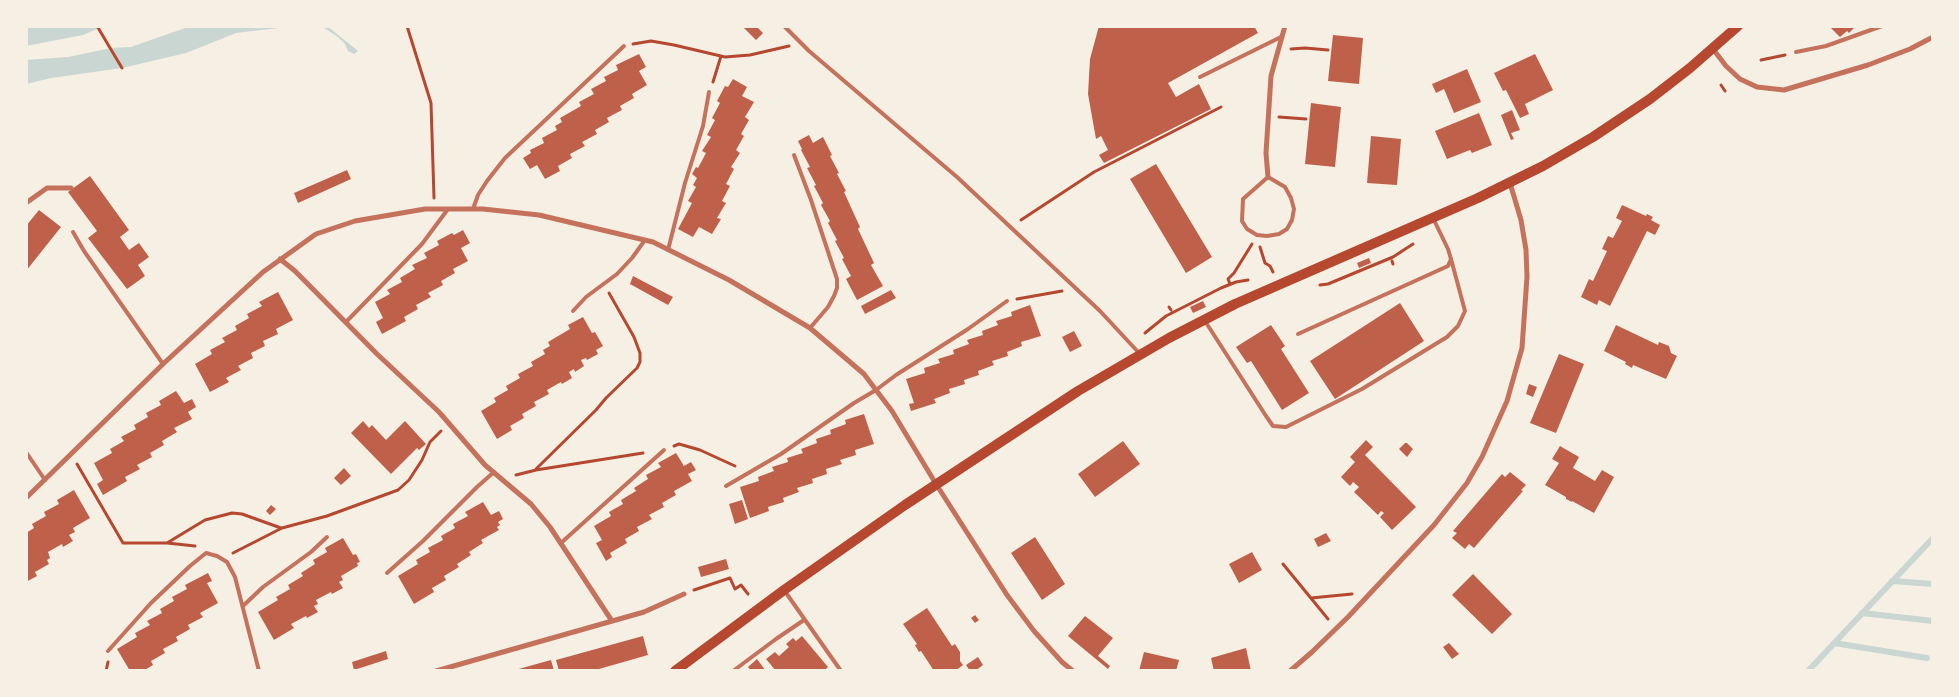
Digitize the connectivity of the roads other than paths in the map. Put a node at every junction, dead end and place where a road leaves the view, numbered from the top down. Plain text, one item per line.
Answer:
1 (784, 26) edge
2 (1285, 26) edge
3 (1738, 26) edge
4 (1882, 26) edge
5 (1281, 37) junction
6 (1933, 37) edge
7 (624, 46) road end
8 (1713, 49) junction
9 (1796, 52) road end
10 (1200, 77) dead end
11 (709, 92) road end
12 (794, 155) dead end
13 (1268, 177) junction
14 (1510, 183) junction
15 (71, 188) dead end
16 (26, 203) edge
17 (449, 208) junction
18 (473, 209) junction
19 (1433, 218) junction
20 (73, 232) dead end
21 (645, 240) junction
22 (668, 250) junction
23 (280, 259) junction
24 (1451, 260) junction
25 (1007, 301) road end
26 (572, 311) dead end
27 (1204, 320) junction
28 (346, 322) junction
29 (810, 328) junction
30 (1298, 334) dead end
31 (1140, 354) junction
32 (163, 364) junction
33 (876, 390) junction
34 (664, 450) road end
35 (26, 452) edge
36 (494, 472) junction
37 (45, 480) junction
38 (936, 484) junction
39 (726, 486) dead end
40 (26, 498) edge
41 (327, 537) dead end
42 (561, 543) junction
43 (387, 573) dead end
44 (784, 590) junction
45 (684, 594) road end
46 (243, 606) junction
47 (804, 620) junction
48 (612, 621) junction
49 (108, 650) dead end
50 (259, 671) edge
51 (436, 671) edge
52 (676, 671) edge
53 (733, 671) edge
54 (840, 671) edge
55 (1074, 671) edge
56 (1290, 671) edge

1 - 31 lane
2 - 5 street
3 - 8 main road
4 - 9 lane
5 - 10 lane
5 - 13 street
6 - 8 street
7 - 18 lane
8 - 14 main road
11 - 22 lane
12 - 29 lane
13 - 13 lane
14 - 19 main road
14 - 56 street
15 - 16 street
17 - 18 street
17 - 23 street
17 - 28 lane
18 - 21 street
19 - 24 lane
19 - 27 main road
20 - 32 lane
21 - 22 street
21 - 26 lane
22 - 29 street
23 - 28 street
23 - 32 street
24 - 27 lane
24 - 30 lane
25 - 33 lane
27 - 31 main road
28 - 36 street
29 - 33 street
31 - 38 main road
32 - 37 street
33 - 38 street
33 - 39 lane
34 - 42 lane
35 - 37 lane
36 - 42 street
36 - 43 lane
37 - 40 street
38 - 44 main road
38 - 55 street
41 - 46 lane
42 - 48 street
44 - 47 lane
44 - 52 main road
45 - 48 street
46 - 49 lane
46 - 50 lane
47 - 53 lane
47 - 54 lane
48 - 51 street

